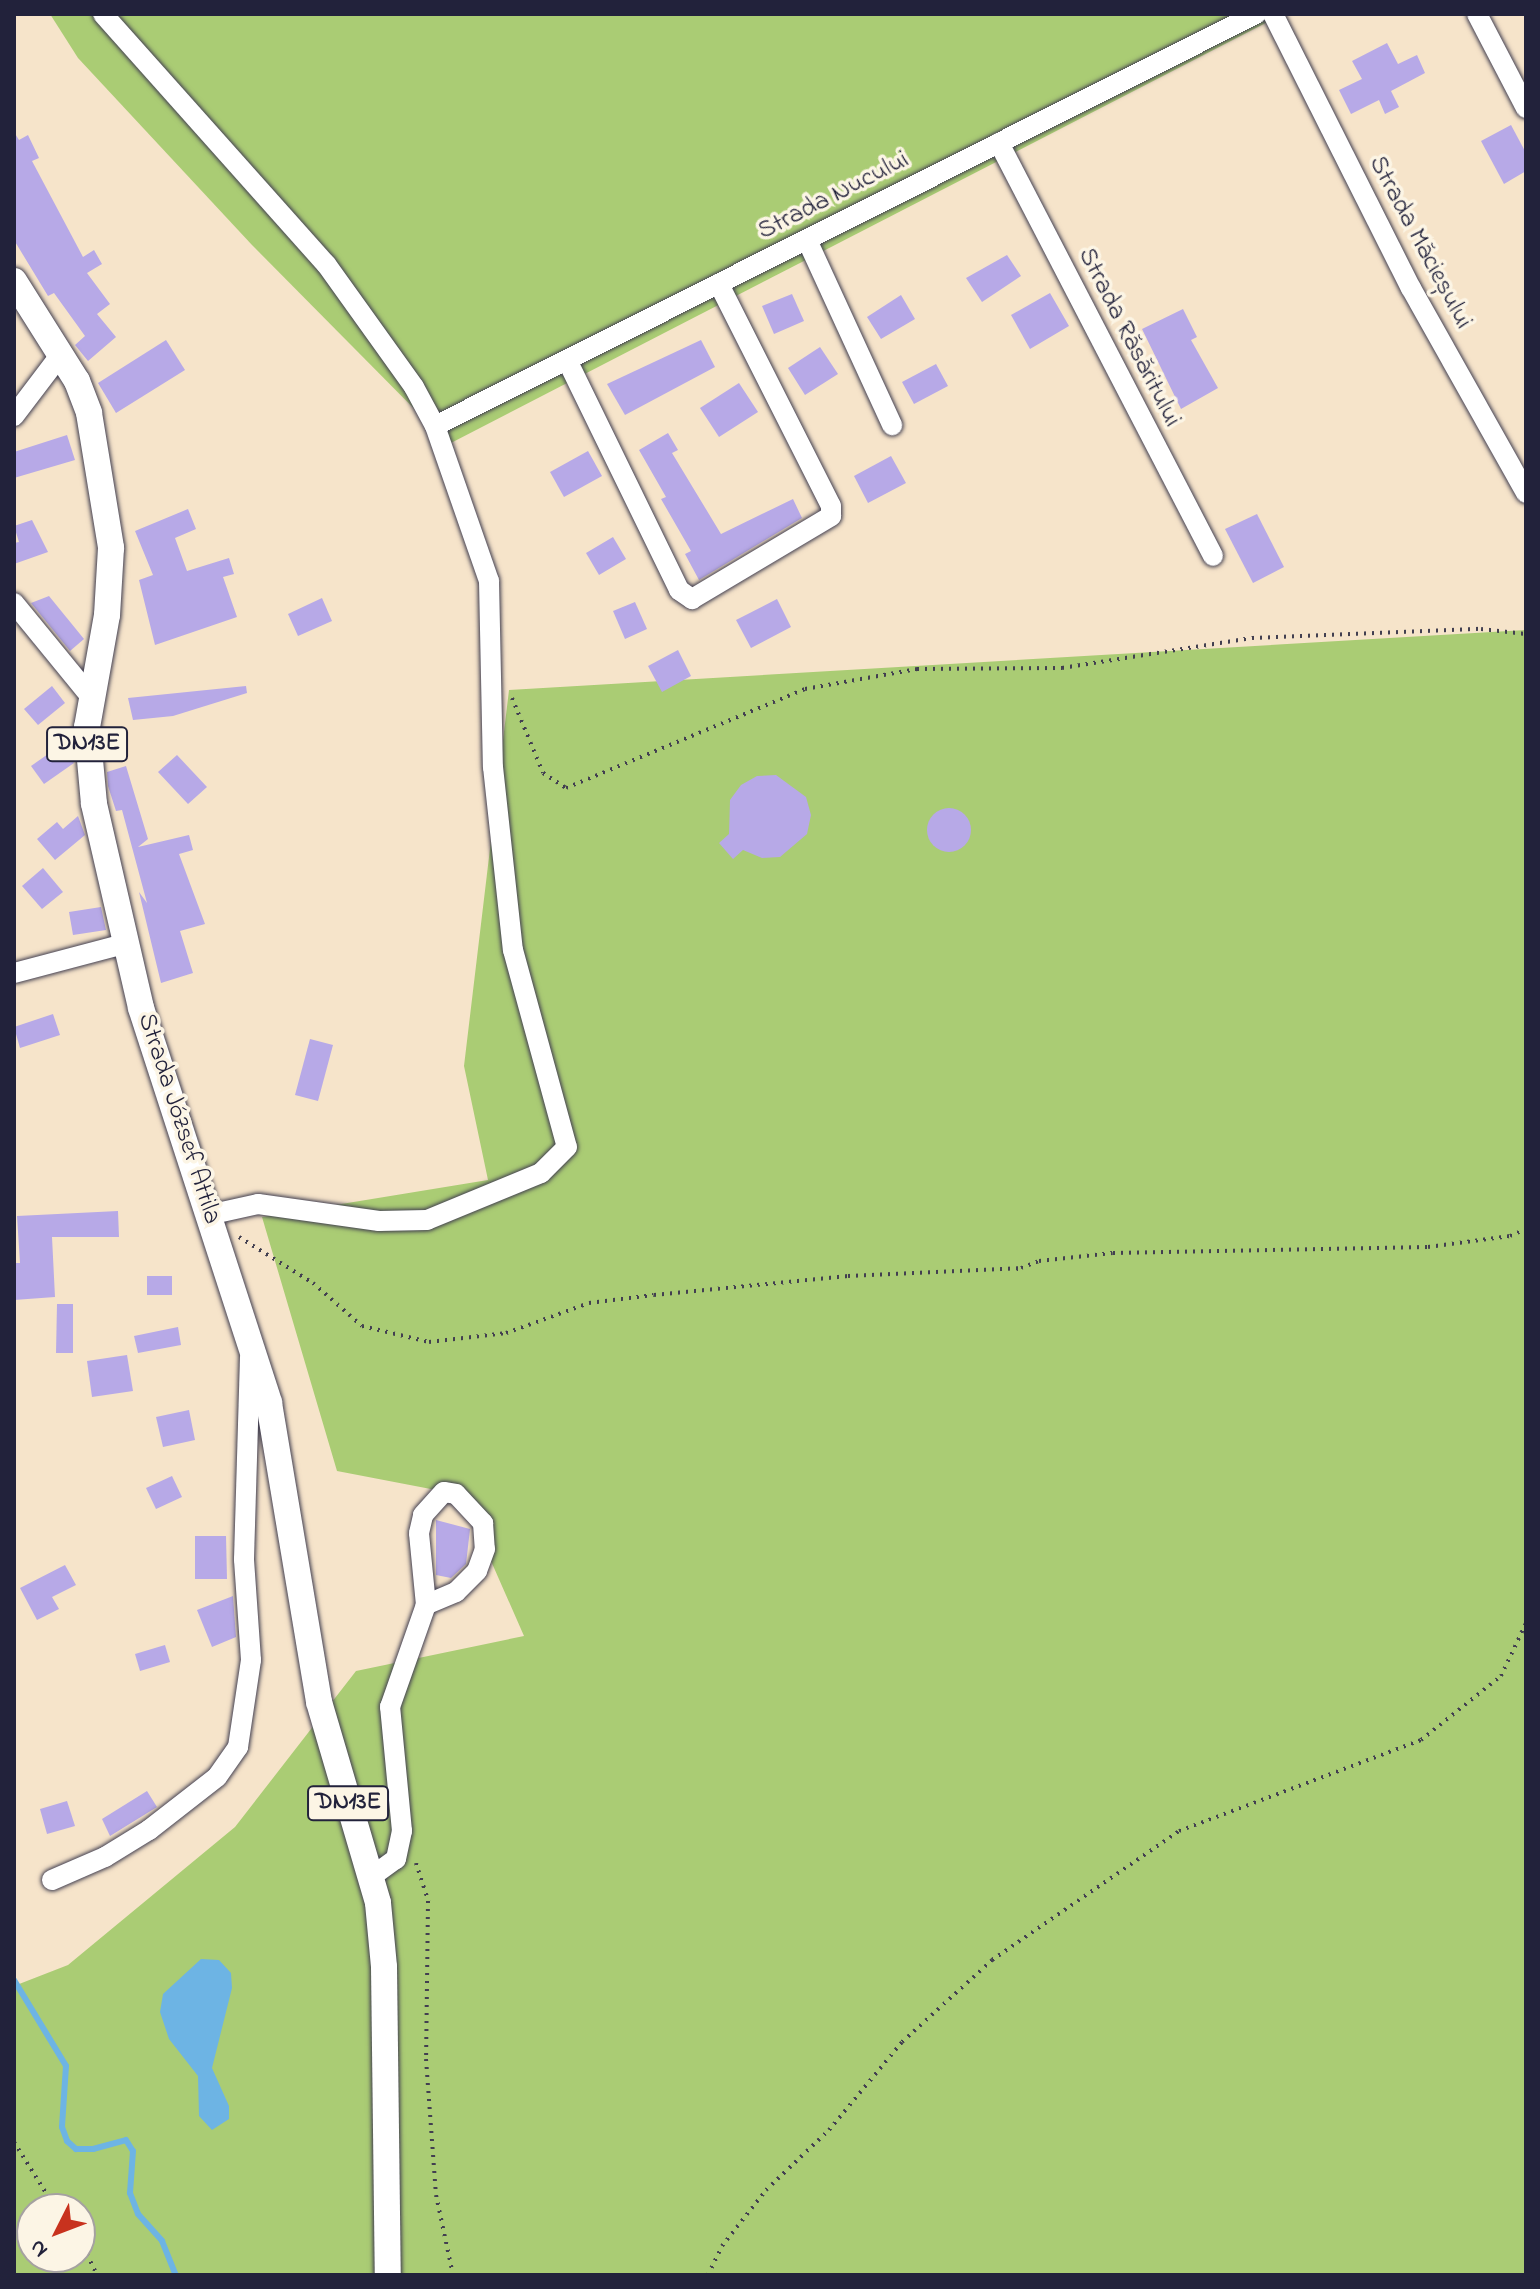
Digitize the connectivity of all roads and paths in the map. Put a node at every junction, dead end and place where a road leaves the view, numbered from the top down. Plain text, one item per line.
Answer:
1 (103, 14) edge
2 (1256, 14) edge
3 (1273, 14) edge
4 (1477, 14) edge
5 (1526, 108) edge
6 (999, 143) junction
7 (807, 240) junction
8 (14, 281) edge
9 (719, 284) junction
10 (61, 354) junction
11 (567, 360) junction
12 (14, 416) edge
13 (892, 425) dead end
14 (435, 426) junction
15 (1526, 493) edge
16 (1213, 556) dead end
17 (14, 603) edge
18 (1526, 634) edge
19 (509, 690) dead end
20 (90, 696) junction
21 (124, 944) junction
22 (14, 973) edge
23 (208, 1215) junction
24 (1526, 1229) edge
25 (251, 1337) junction
26 (426, 1605) junction
27 (1526, 1623) edge
28 (402, 1831) junction
29 (371, 1877) junction
30 (52, 1880) dead end
31 (14, 2142) edge
32 (46, 2193) edge
33 (388, 2275) edge
34 (453, 2275) edge
35 (708, 2275) edge

1 - 14 street
2 - 6 street, Strada Nucului
3 - 15 street, Strada Măcieșului
4 - 5 street
6 - 7 street, Strada Nucului
6 - 16 street, Strada Răsăritului
7 - 9 street, Strada Nucului
7 - 13 street
8 - 10 main road, Strada József Attila / DN13E
9 - 11 street, Strada Nucului
9 - 11 street
10 - 12 street
10 - 20 main road, Strada József Attila / DN13E
11 - 14 street, Strada Nucului
14 - 23 street
17 - 20 street
18 - 19 path
20 - 21 main road, Strada József Attila / DN13E
21 - 22 street
21 - 23 main road, Strada József Attila / DN13E
23 - 24 path
23 - 25 main road, Strada József Attila / DN13E
25 - 29 main road, DN13E
25 - 30 street, Strada József Attila
26 - 26 street
26 - 28 street
27 - 35 path
28 - 29 street
28 - 34 path
29 - 33 main road, DN13E
31 - 32 path

